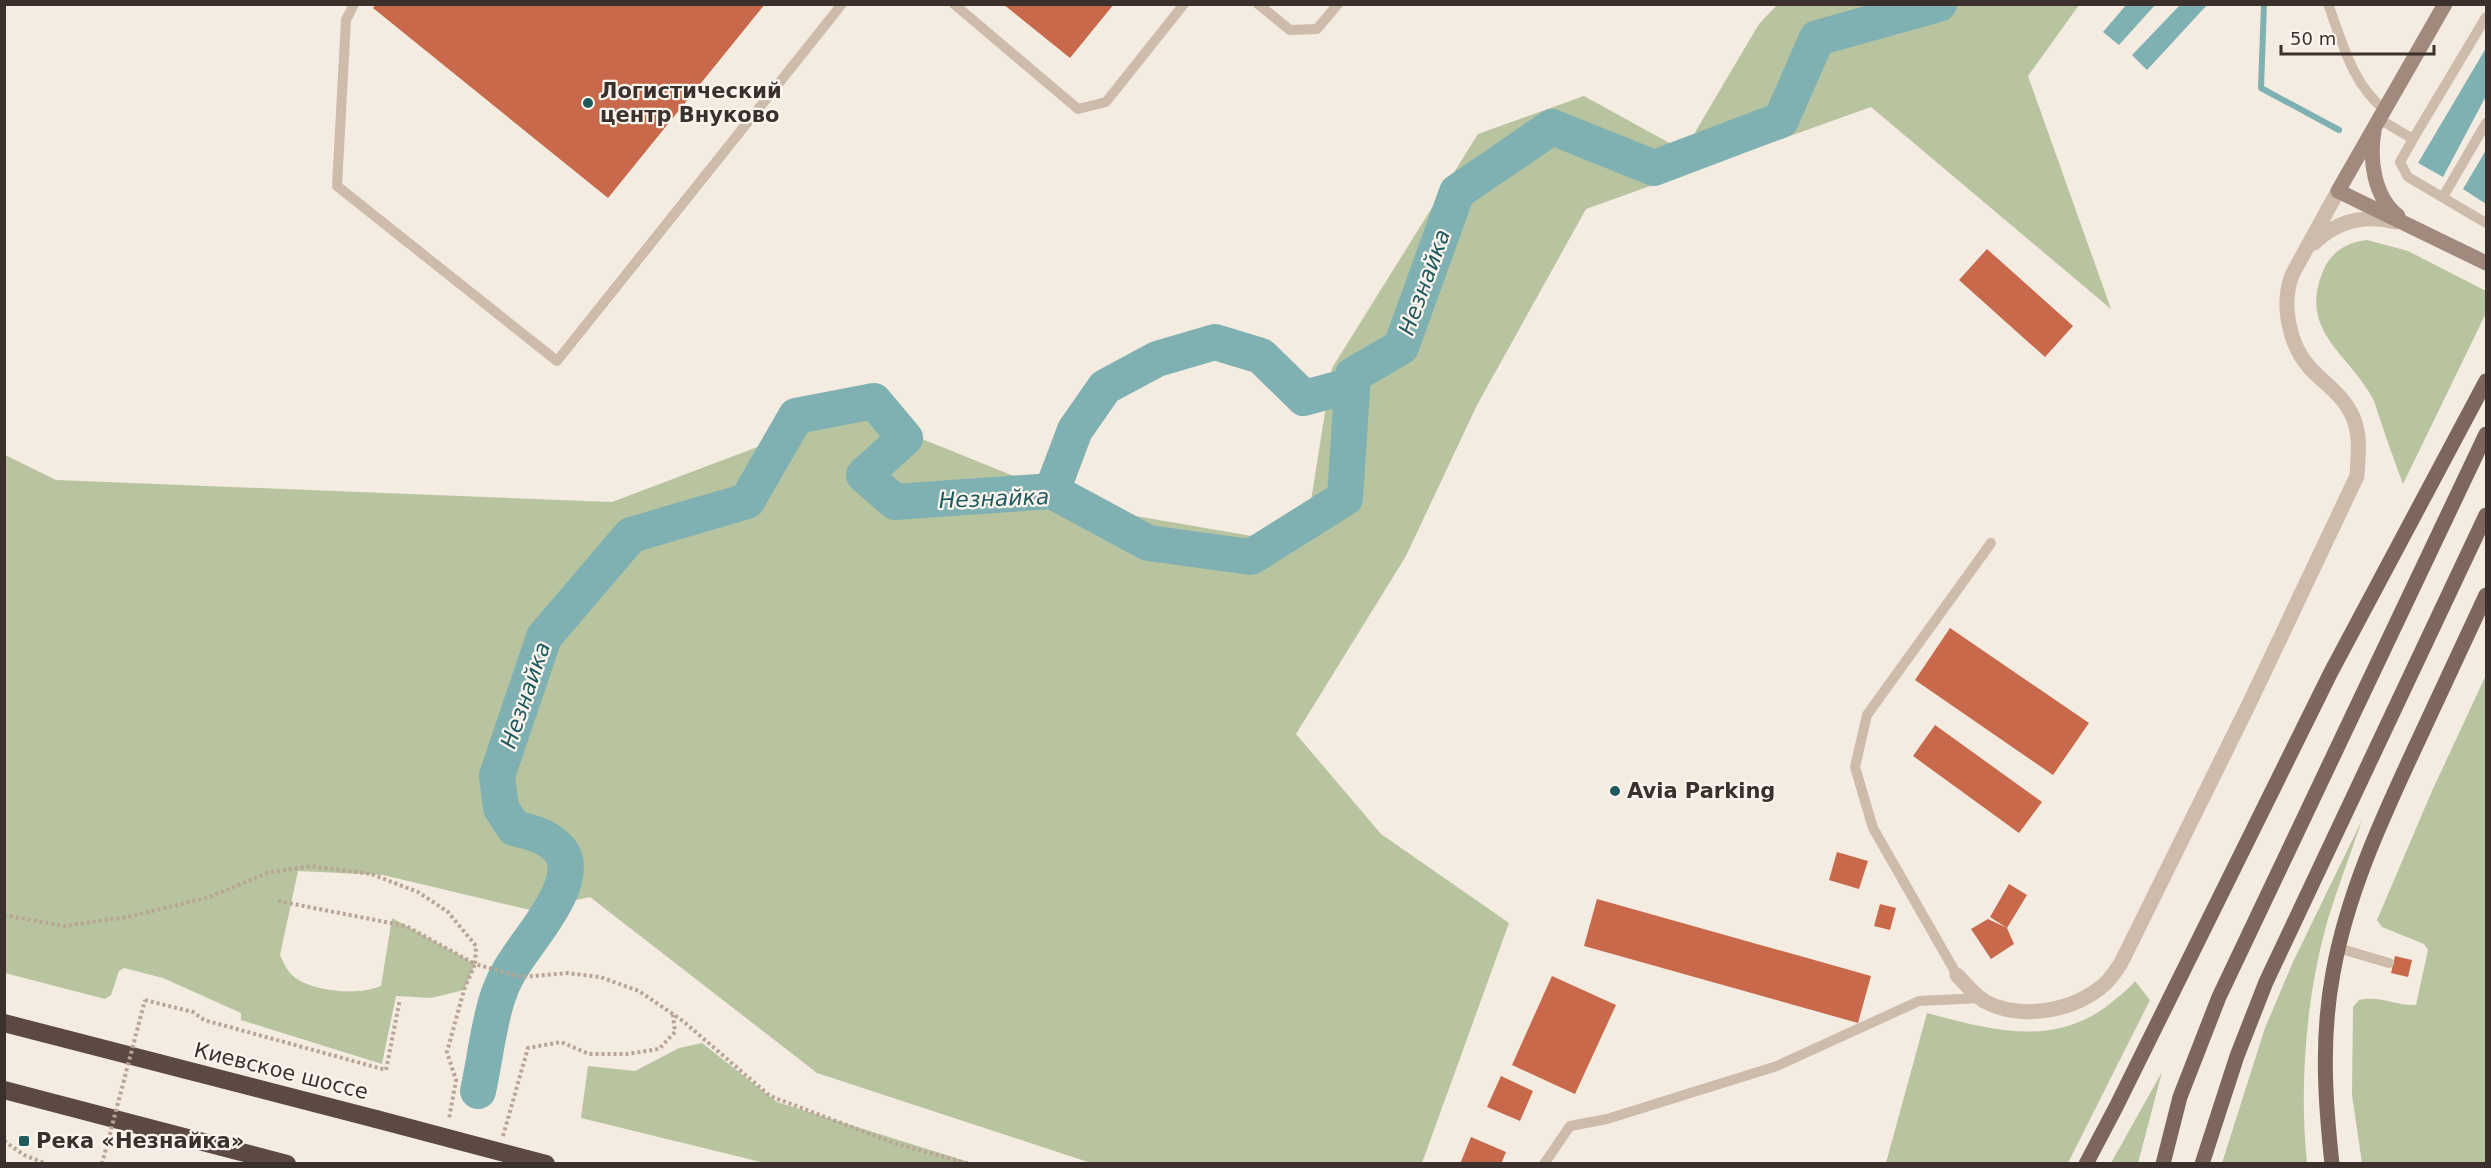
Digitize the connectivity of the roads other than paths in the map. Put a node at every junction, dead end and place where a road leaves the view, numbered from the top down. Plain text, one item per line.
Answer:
1 (354, 4) edge
2 (842, 4) edge
3 (954, 4) edge
4 (1184, 4) edge
5 (1258, 4) edge
6 (1338, 4) edge
7 (2328, 4) edge
8 (2445, 4) edge
9 (2487, 17) edge
10 (2379, 118) junction
11 (2487, 123) edge
12 (2413, 139) junction
13 (2338, 190) junction
14 (2443, 197) junction
15 (2487, 222) edge
16 (2410, 225) junction
17 (2305, 251) junction
18 (2487, 263) edge
19 (2487, 381) edge
20 (2487, 434) edge
21 (2487, 515) edge
22 (1991, 543) dead end
23 (2487, 595) edge
24 (2338, 948) junction
25 (2389, 963) dead end
26 (1957, 975) joint
27 (1981, 998) junction
28 (4, 1023) edge
29 (4, 1090) edge
30 (247, 1159) edge
31 (287, 1164) edge
32 (546, 1164) edge
33 (1544, 1164) edge
34 (2086, 1164) edge
35 (2163, 1164) edge
36 (2202, 1164) edge
37 (2332, 1164) edge

1 - 2 lane
3 - 4 lane
5 - 6 lane
7 - 10 lane
8 - 10 street
9 - 12 lane
10 - 12 lane
10 - 13 street
10 - 16 street
11 - 14 lane
12 - 14 lane
13 - 16 street
13 - 17 street
14 - 15 lane
16 - 17 street
16 - 18 street
17 - 27 street
19 - 34 main road
20 - 35 main road
21 - 36 main road
22 - 26 lane
23 - 24 main road
24 - 25 lane
24 - 37 main road
26 - 27 street
27 - 33 lane
28 - 32 highway, Киевское шоссе, bridge
29 - 30 highway
30 - 31 highway

